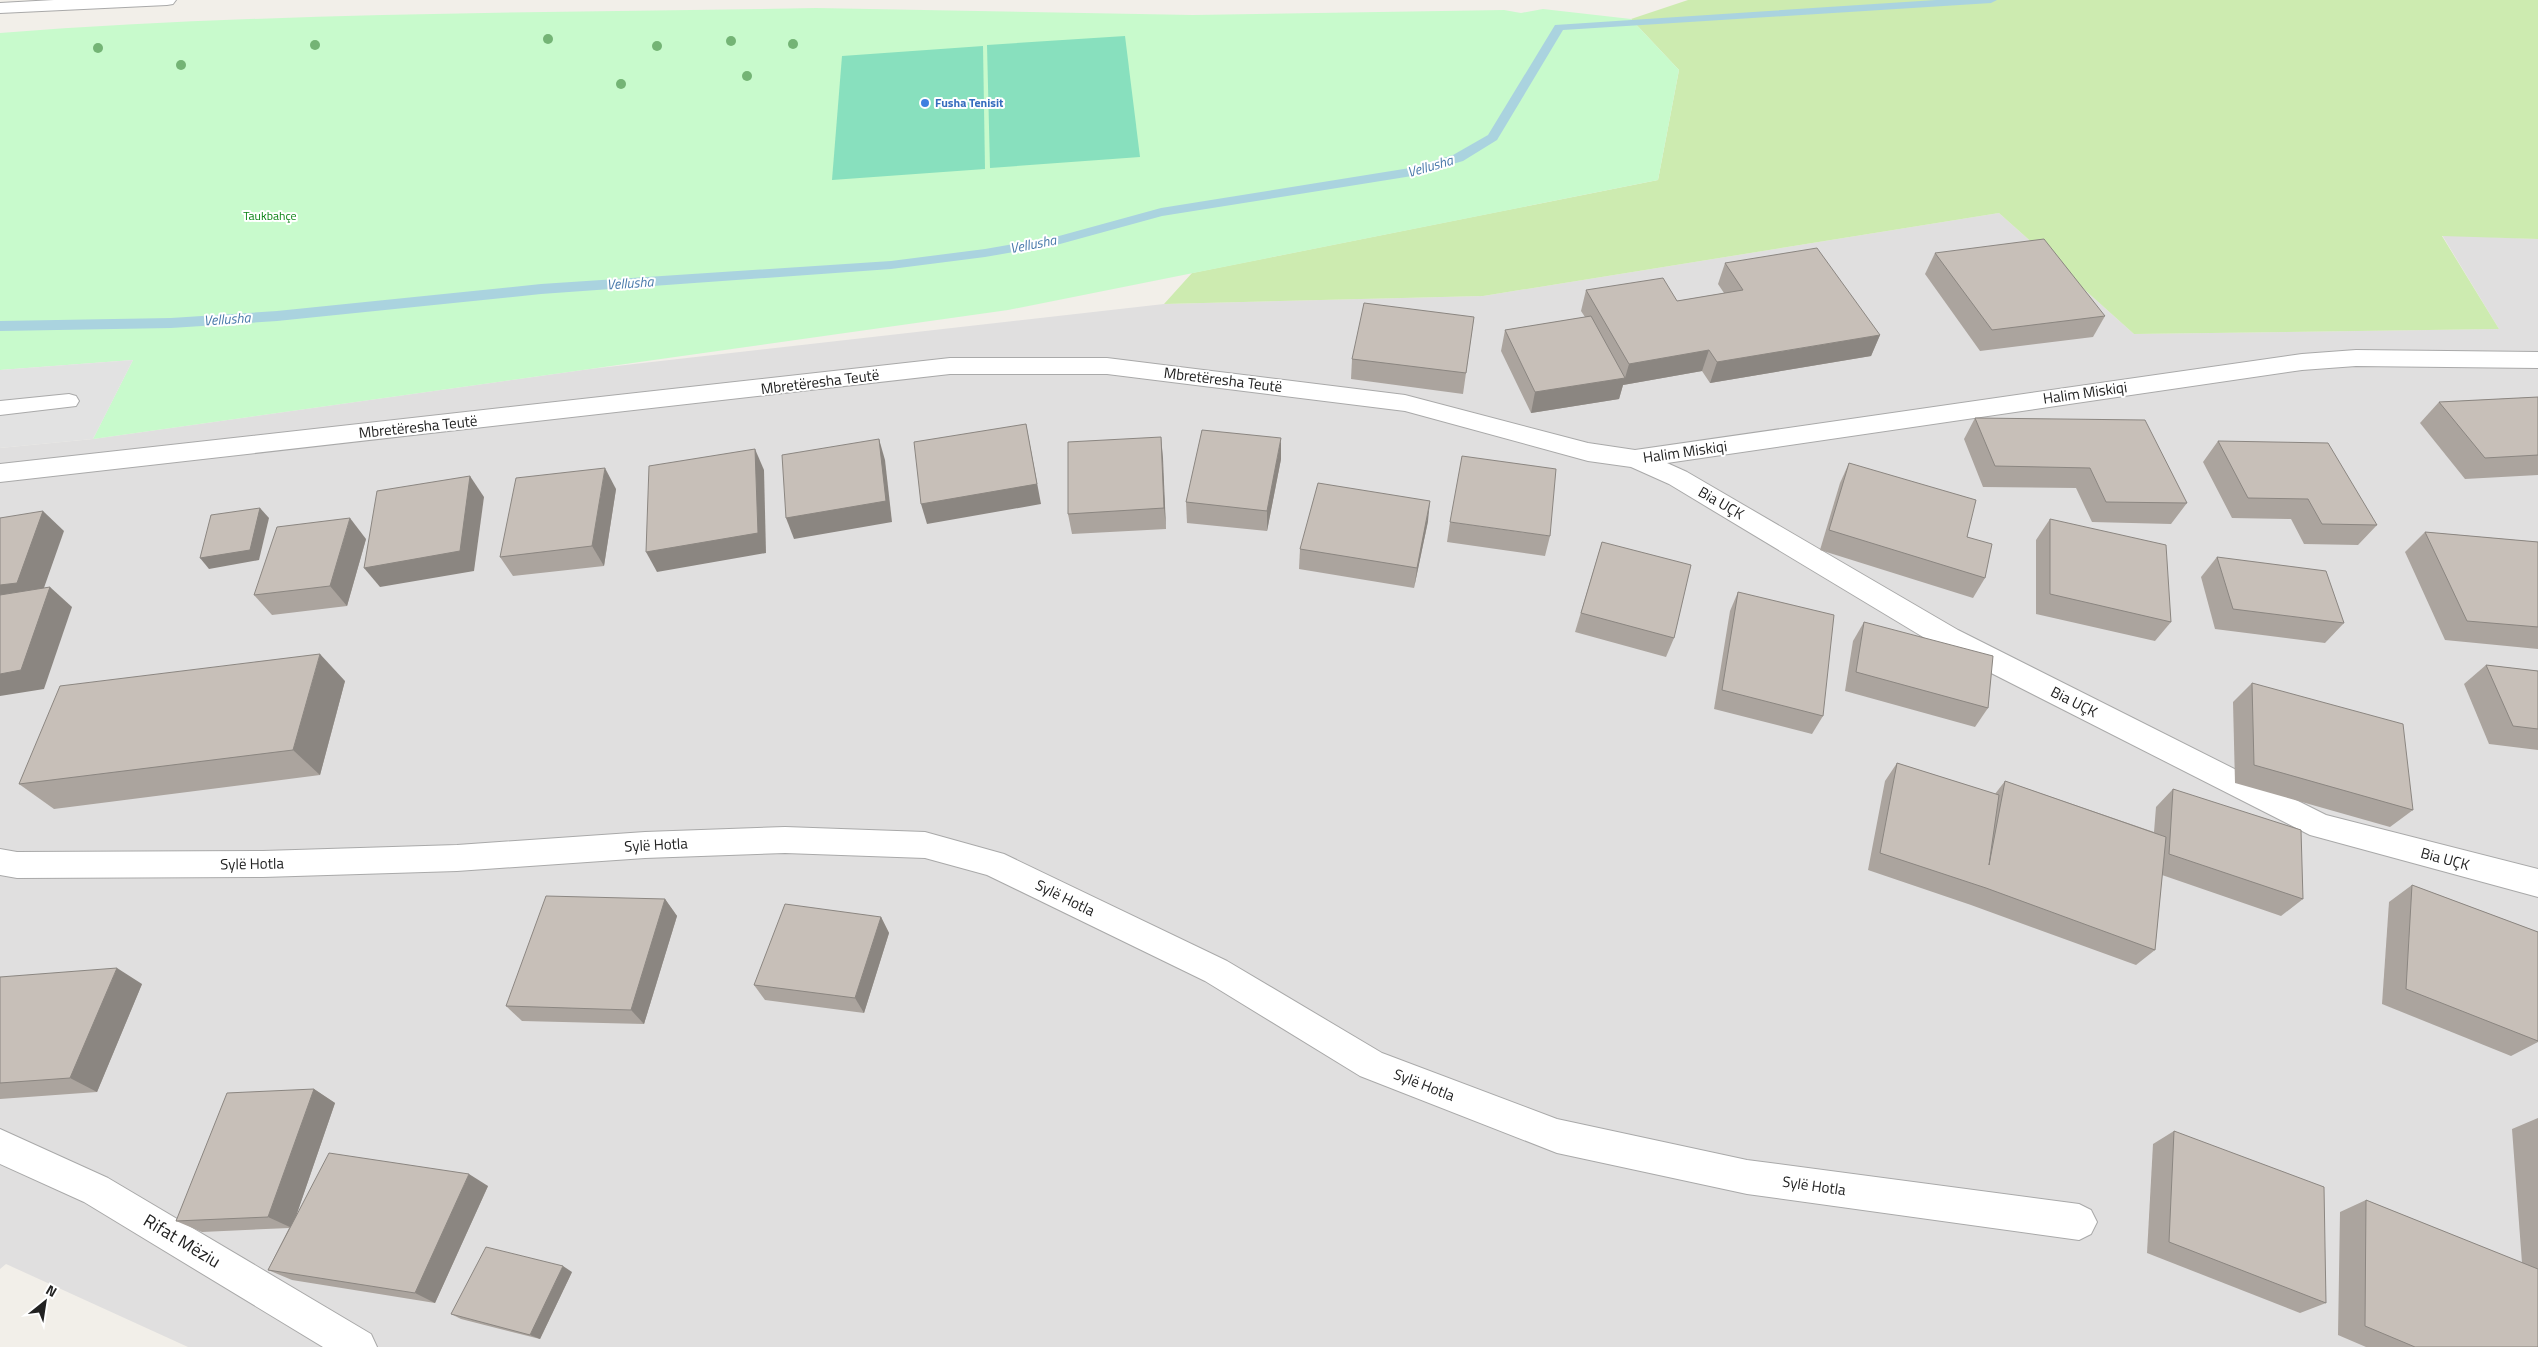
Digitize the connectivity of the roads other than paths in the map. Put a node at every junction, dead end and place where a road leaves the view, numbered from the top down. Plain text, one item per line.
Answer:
1 (167, 0) edge
2 (0, 8) edge
3 (2538, 360) edge
4 (69, 401) dead end
5 (0, 408) edge
6 (1635, 459) junction
7 (0, 473) edge
8 (0, 862) edge
9 (2538, 883) edge
10 (0, 1146) edge
11 (2079, 1222) dead end
12 (358, 1347) edge

1 - 2 street
3 - 6 street, Halim Miskiqi
4 - 5 lane
6 - 7 street, Mbretëresha Teutë
6 - 9 street, Bia UÇK
8 - 11 street, Sylë Hotla
10 - 12 street, Rifat Mëziu

